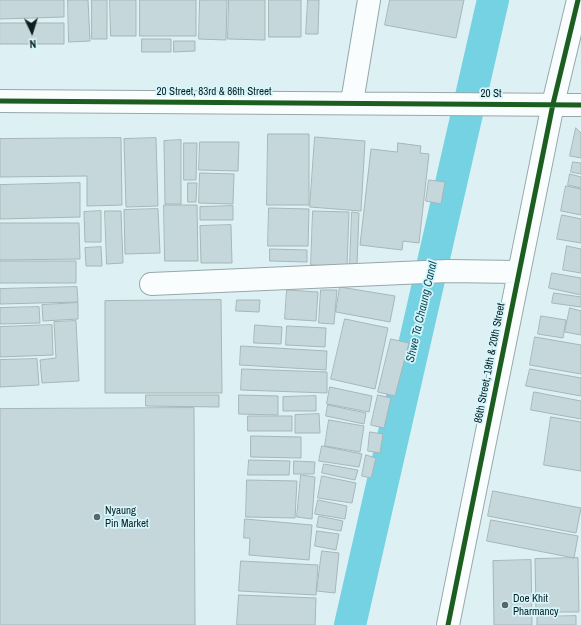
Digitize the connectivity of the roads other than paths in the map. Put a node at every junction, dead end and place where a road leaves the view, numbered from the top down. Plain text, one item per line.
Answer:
1 (369, 0) edge
2 (578, 0) edge
3 (0, 101) edge
4 (352, 102) junction
5 (428, 104) joint
6 (553, 104) junction
7 (581, 105) edge
8 (518, 272) junction
9 (151, 284) dead end
10 (448, 625) edge

1 - 4 street
2 - 6 street, 86th Street, 19th & 20th Street
3 - 4 street, 20 Street, 83rd & 86th Street
4 - 5 street, 20 Street, 83rd & 86th Street
5 - 6 street, 20 St
6 - 7 street, 20 St
6 - 8 street, 86th Street, 19th & 20th Street
8 - 9 street
8 - 10 street, 86th Street, 19th & 20th Street

